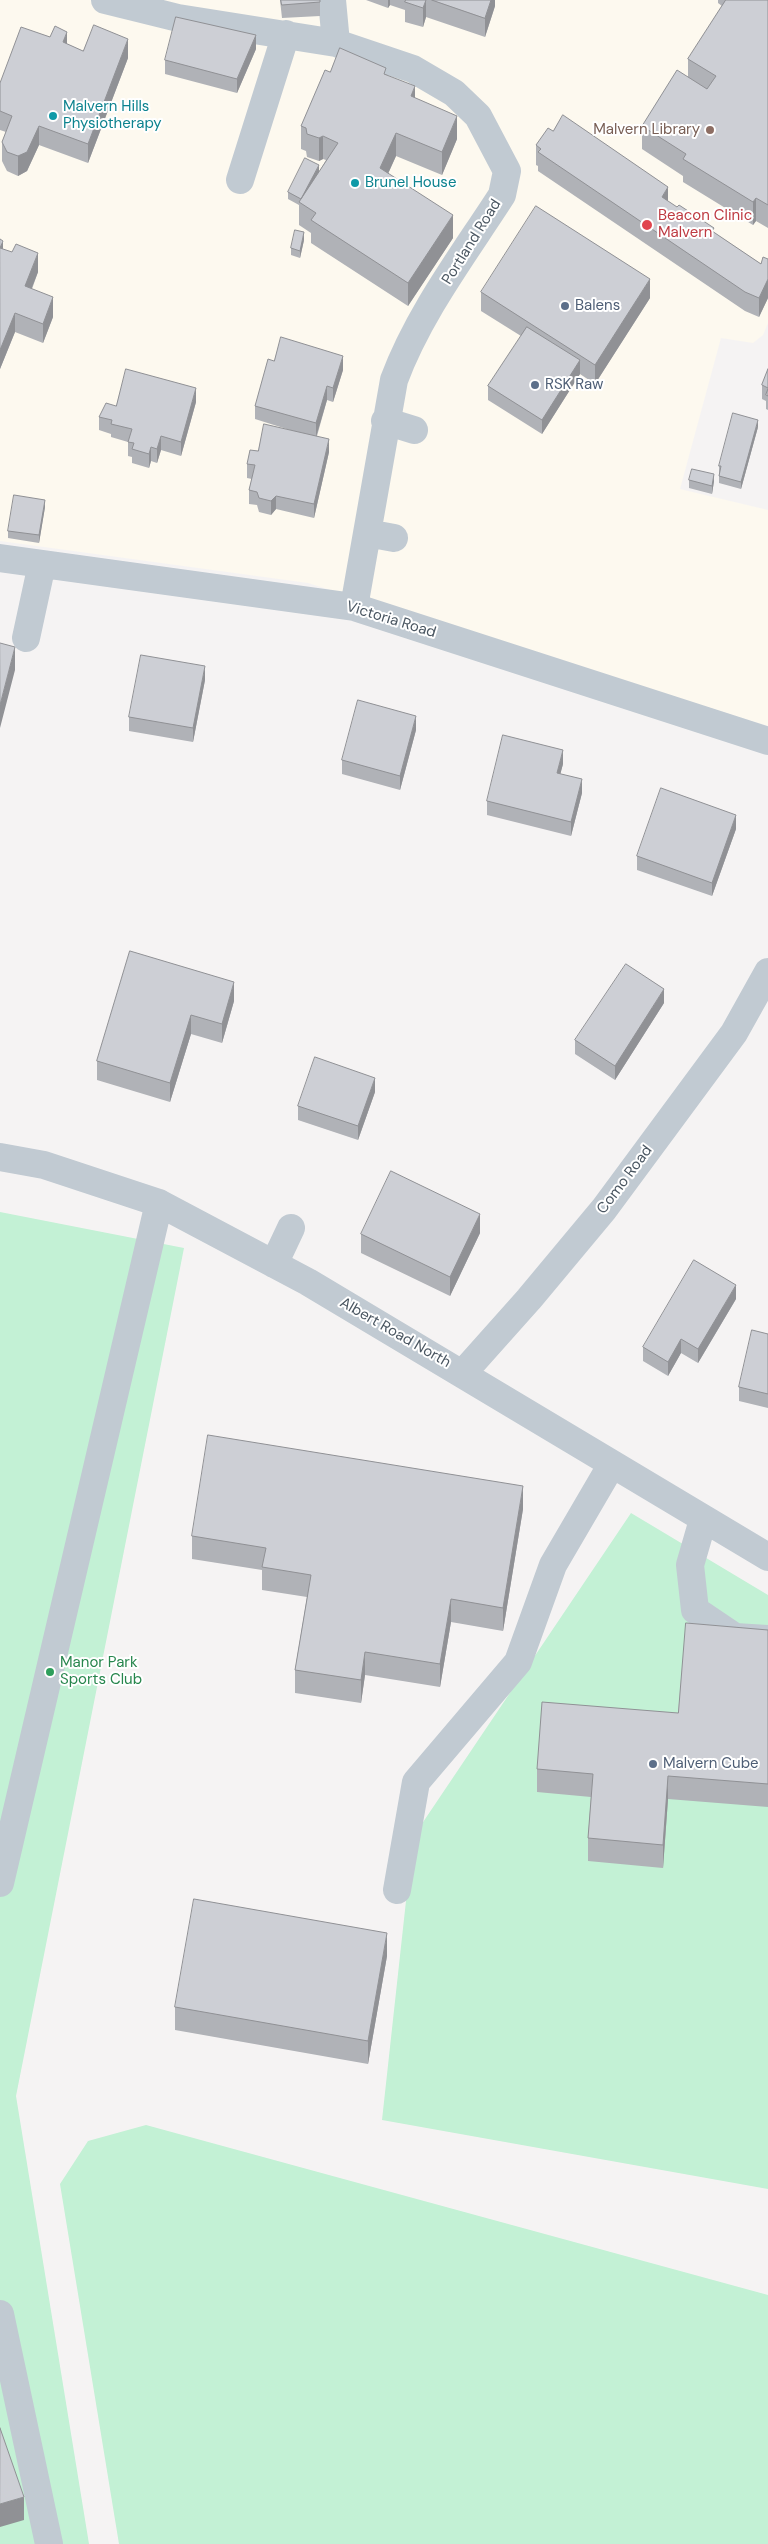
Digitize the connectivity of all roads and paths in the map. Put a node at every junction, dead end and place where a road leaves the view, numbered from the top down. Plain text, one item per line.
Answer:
1 (105, 0) edge
2 (332, 0) edge
3 (286, 34) junction
4 (336, 43) junction
5 (240, 180) dead end
6 (385, 422) junction
7 (414, 430) dead end
8 (367, 533) junction
9 (394, 538) dead end
10 (0, 558) edge
11 (42, 564) junction
12 (354, 607) junction
13 (26, 638) dead end
14 (768, 742) edge
15 (764, 989) edge
16 (0, 1157) edge
17 (159, 1203) junction
18 (291, 1228) dead end
19 (274, 1264) junction
20 (463, 1373) junction
21 (612, 1464) junction
22 (703, 1520) junction
23 (768, 1557) edge
24 (768, 1639) edge
25 (0, 1884) edge
26 (397, 1890) dead end
27 (0, 2314) edge
28 (49, 2544) edge

1 - 3 street, Portland Road
2 - 4 street
3 - 4 street, Portland Road
3 - 5 street
4 - 6 street, Portland Road
6 - 7 street
6 - 8 street, Portland Road
8 - 9 street
8 - 12 street, Portland Road
10 - 11 street, Victoria Road
11 - 12 street, Victoria Road
11 - 13 street
12 - 14 street, Victoria Road
15 - 20 street, Como Road
16 - 17 street, Albert Road North
17 - 19 street, Albert Road North
17 - 25 street
18 - 19 street
19 - 20 street, Albert Road North
20 - 21 street, Albert Road North
21 - 22 street, Albert Road North
21 - 26 street
22 - 23 street, Albert Road North
22 - 24 street
27 - 28 street

